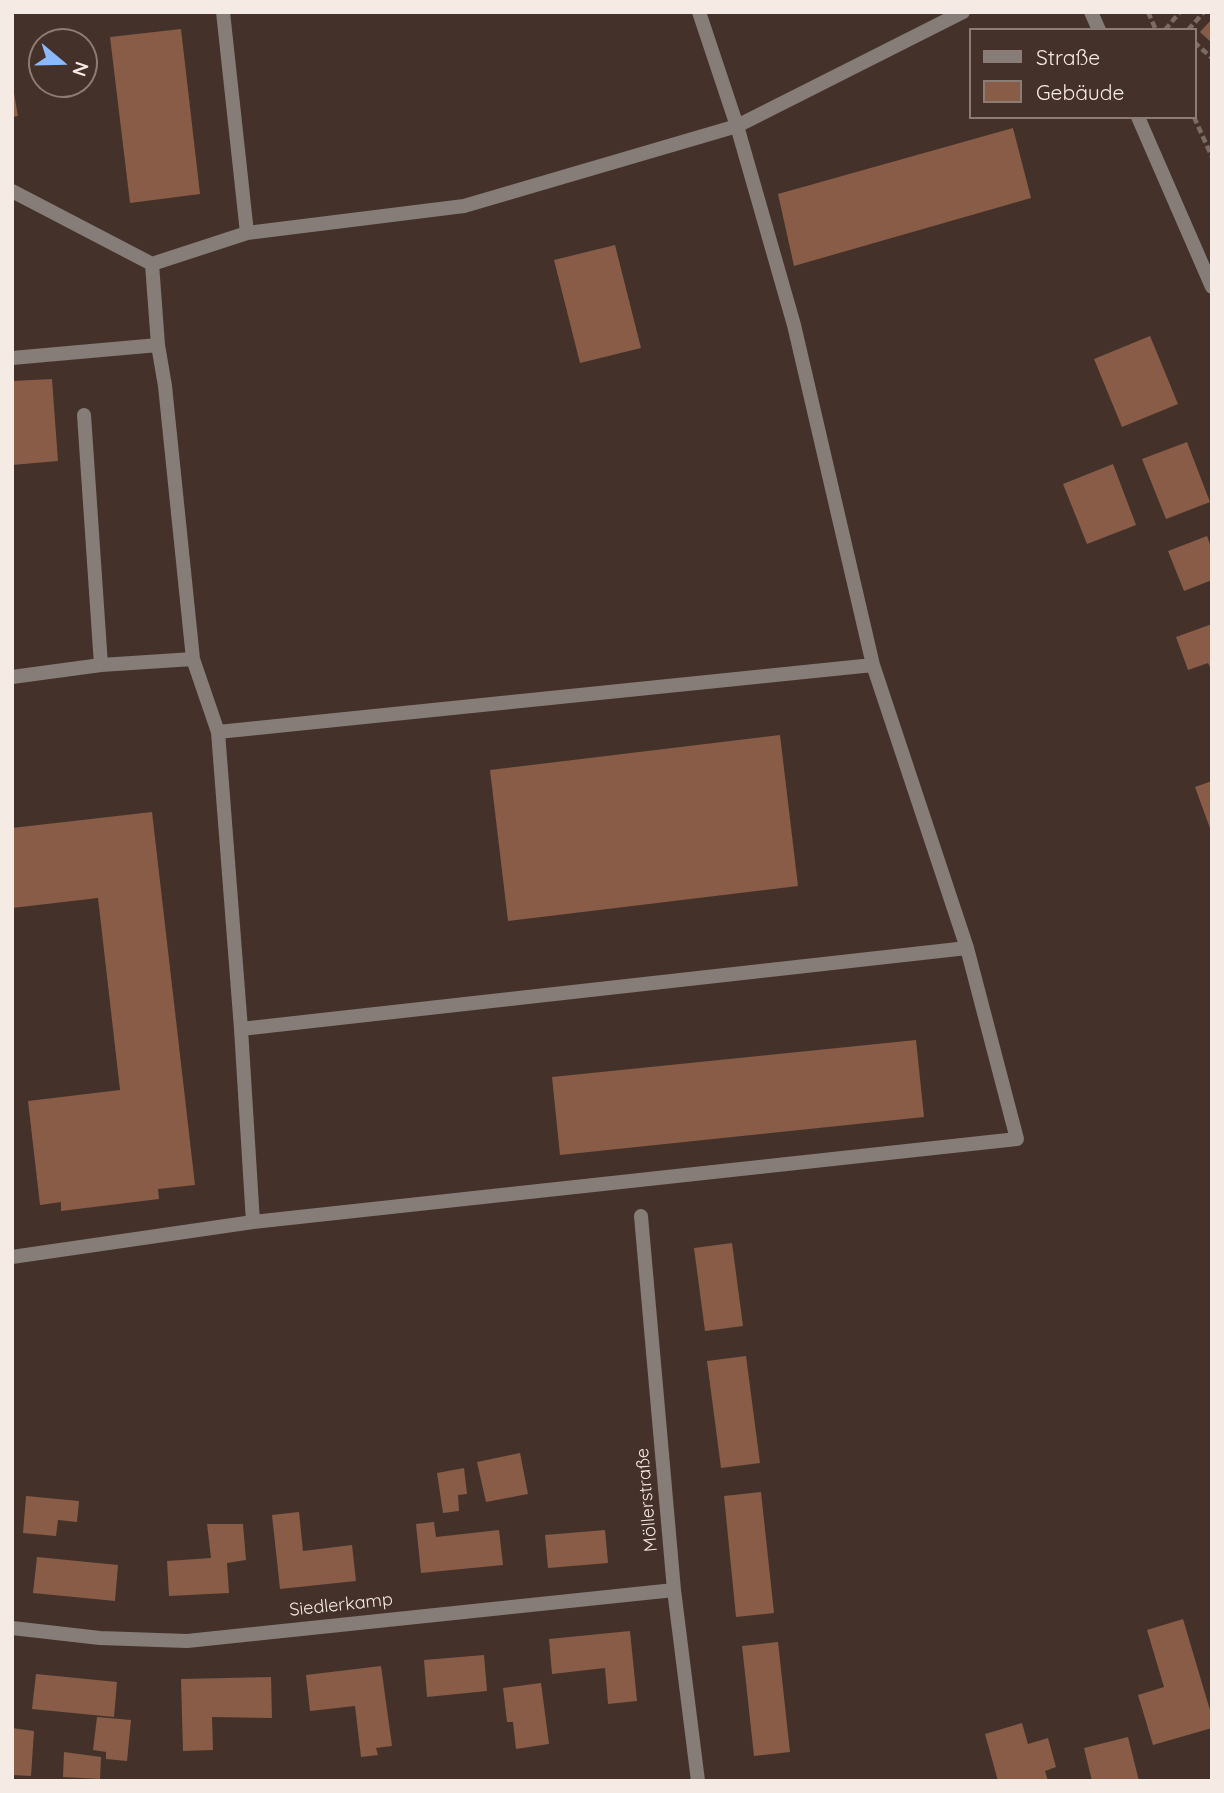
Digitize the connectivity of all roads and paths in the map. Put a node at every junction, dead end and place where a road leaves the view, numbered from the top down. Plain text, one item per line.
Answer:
1 (223, 12) edge
2 (699, 12) edge
3 (963, 12) edge
4 (1091, 12) edge
5 (1148, 12) edge
6 (1180, 12) edge
7 (1204, 12) edge
8 (1098, 28) edge
9 (1155, 28) edge
10 (1167, 28) edge
11 (1190, 28) edge
12 (1196, 44) edge
13 (1212, 58) edge
14 (1139, 119) edge
15 (1195, 119) edge
16 (737, 126) junction
17 (1212, 157) edge
18 (12, 191) edge
19 (247, 233) junction
20 (152, 264) junction
21 (1212, 287) edge
22 (158, 345) junction
23 (12, 358) edge
24 (85, 415) dead end
25 (193, 659) junction
26 (101, 665) junction
27 (873, 665) junction
28 (12, 677) edge
29 (218, 732) junction
30 (967, 948) junction
31 (241, 1029) junction
32 (640, 1216) dead end
33 (253, 1222) junction
34 (12, 1250) edge
35 (13, 1257) edge
36 (674, 1590) junction
37 (12, 1628) edge
38 (698, 1781) edge

1 - 19 street
2 - 16 street
3 - 16 street
4 - 8 street
5 - 9 path
6 - 10 path
7 - 11 path
12 - 13 path
14 - 21 street
15 - 17 path
16 - 19 street
16 - 27 street
18 - 20 street
19 - 20 street
20 - 22 street
22 - 23 street
22 - 25 street
24 - 26 street
25 - 26 street
25 - 29 street
26 - 28 street
27 - 29 street
27 - 30 street
29 - 31 street
30 - 31 street
30 - 33 street
31 - 33 street
32 - 36 street, Möllerstraße
33 - 35 street
34 - 35 street
36 - 37 street, Siedlerkamp
36 - 38 street, Möllerstraße

